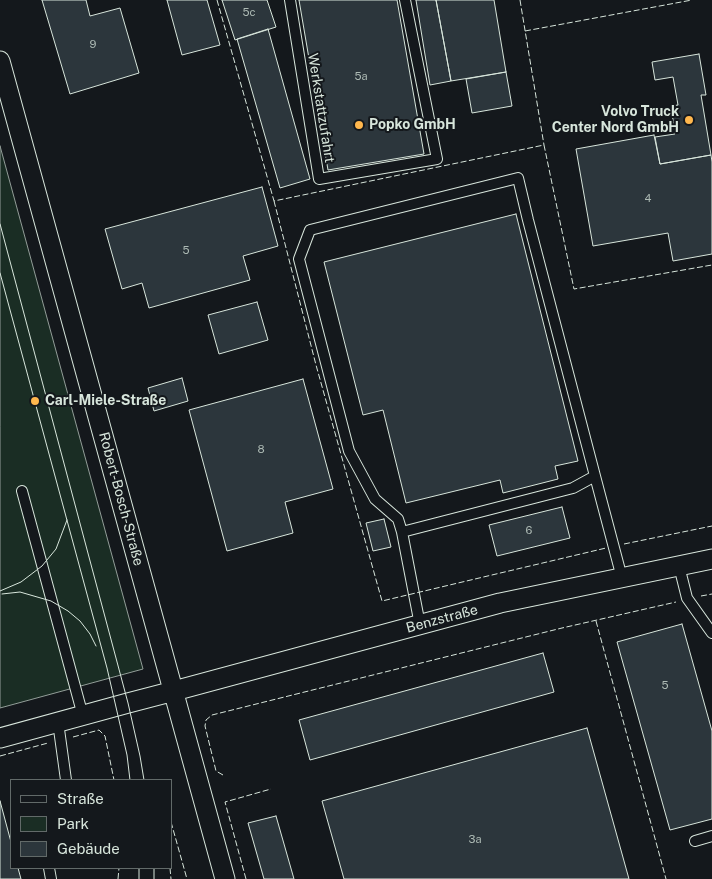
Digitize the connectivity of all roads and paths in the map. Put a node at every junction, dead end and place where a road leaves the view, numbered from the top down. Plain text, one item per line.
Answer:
1 (290, 0) edge
2 (405, 0) edge
3 (0, 61) edge
4 (594, 476) junction
5 (22, 491) dead end
6 (402, 532) junction
7 (712, 559) edge
8 (678, 566) junction
9 (622, 578) junction
10 (420, 625) junction
11 (712, 633) edge
12 (174, 691) junction
13 (83, 716) junction
14 (58, 722) junction
15 (0, 738) edge
16 (66, 779) edge
17 (712, 836) edge
18 (695, 841) dead end
19 (225, 879) edge

1 - 2 lane, Werkstattzufahrt
3 - 12 street, Robert-Bosch-Straße
4 - 6 lane
4 - 6 lane
4 - 9 lane
5 - 13 lane
6 - 10 lane
7 - 8 street, Benzstraße
8 - 9 street, Benzstraße
8 - 11 lane
9 - 10 street, Benzstraße
10 - 12 street, Benzstraße
12 - 13 street
12 - 19 street, Robert-Bosch-Straße
13 - 14 street
14 - 15 street
14 - 16 lane
17 - 18 lane

